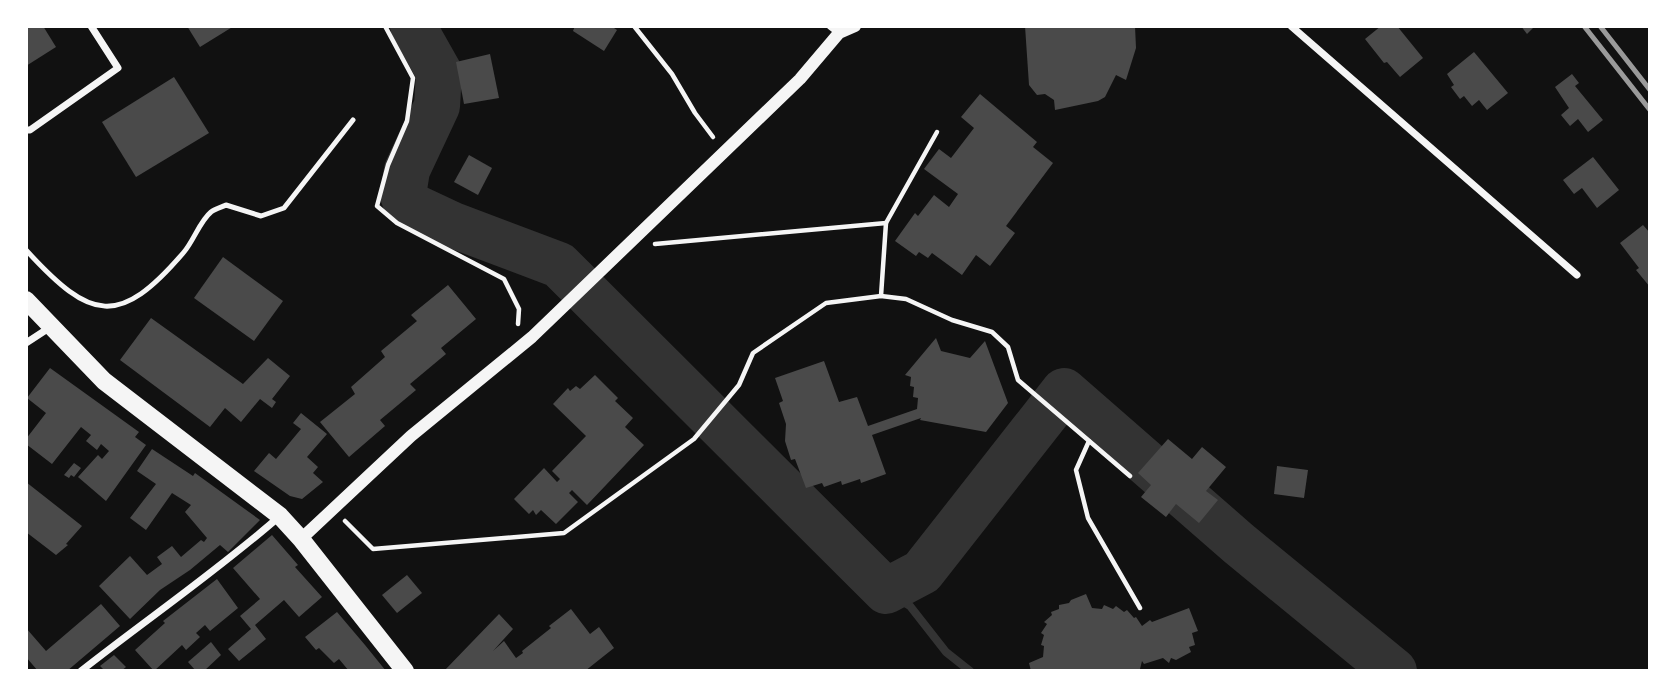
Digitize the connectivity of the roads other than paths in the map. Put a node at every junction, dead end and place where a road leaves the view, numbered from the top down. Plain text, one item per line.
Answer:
1 (91, 26) edge
2 (855, 26) edge
3 (1291, 26) edge
4 (835, 29) edge
5 (353, 120) dead end
6 (26, 131) edge
7 (26, 250) edge
8 (1577, 275) dead end
9 (26, 299) edge
10 (52, 326) junction
11 (26, 343) edge
12 (280, 516) junction
13 (301, 539) junction
14 (81, 671) edge
15 (405, 671) edge

1 - 6 street
2 - 4 street
3 - 8 street
4 - 13 street
5 - 7 lane
9 - 10 main road
10 - 11 street
10 - 12 main road
12 - 13 main road
12 - 14 street
13 - 15 main road

